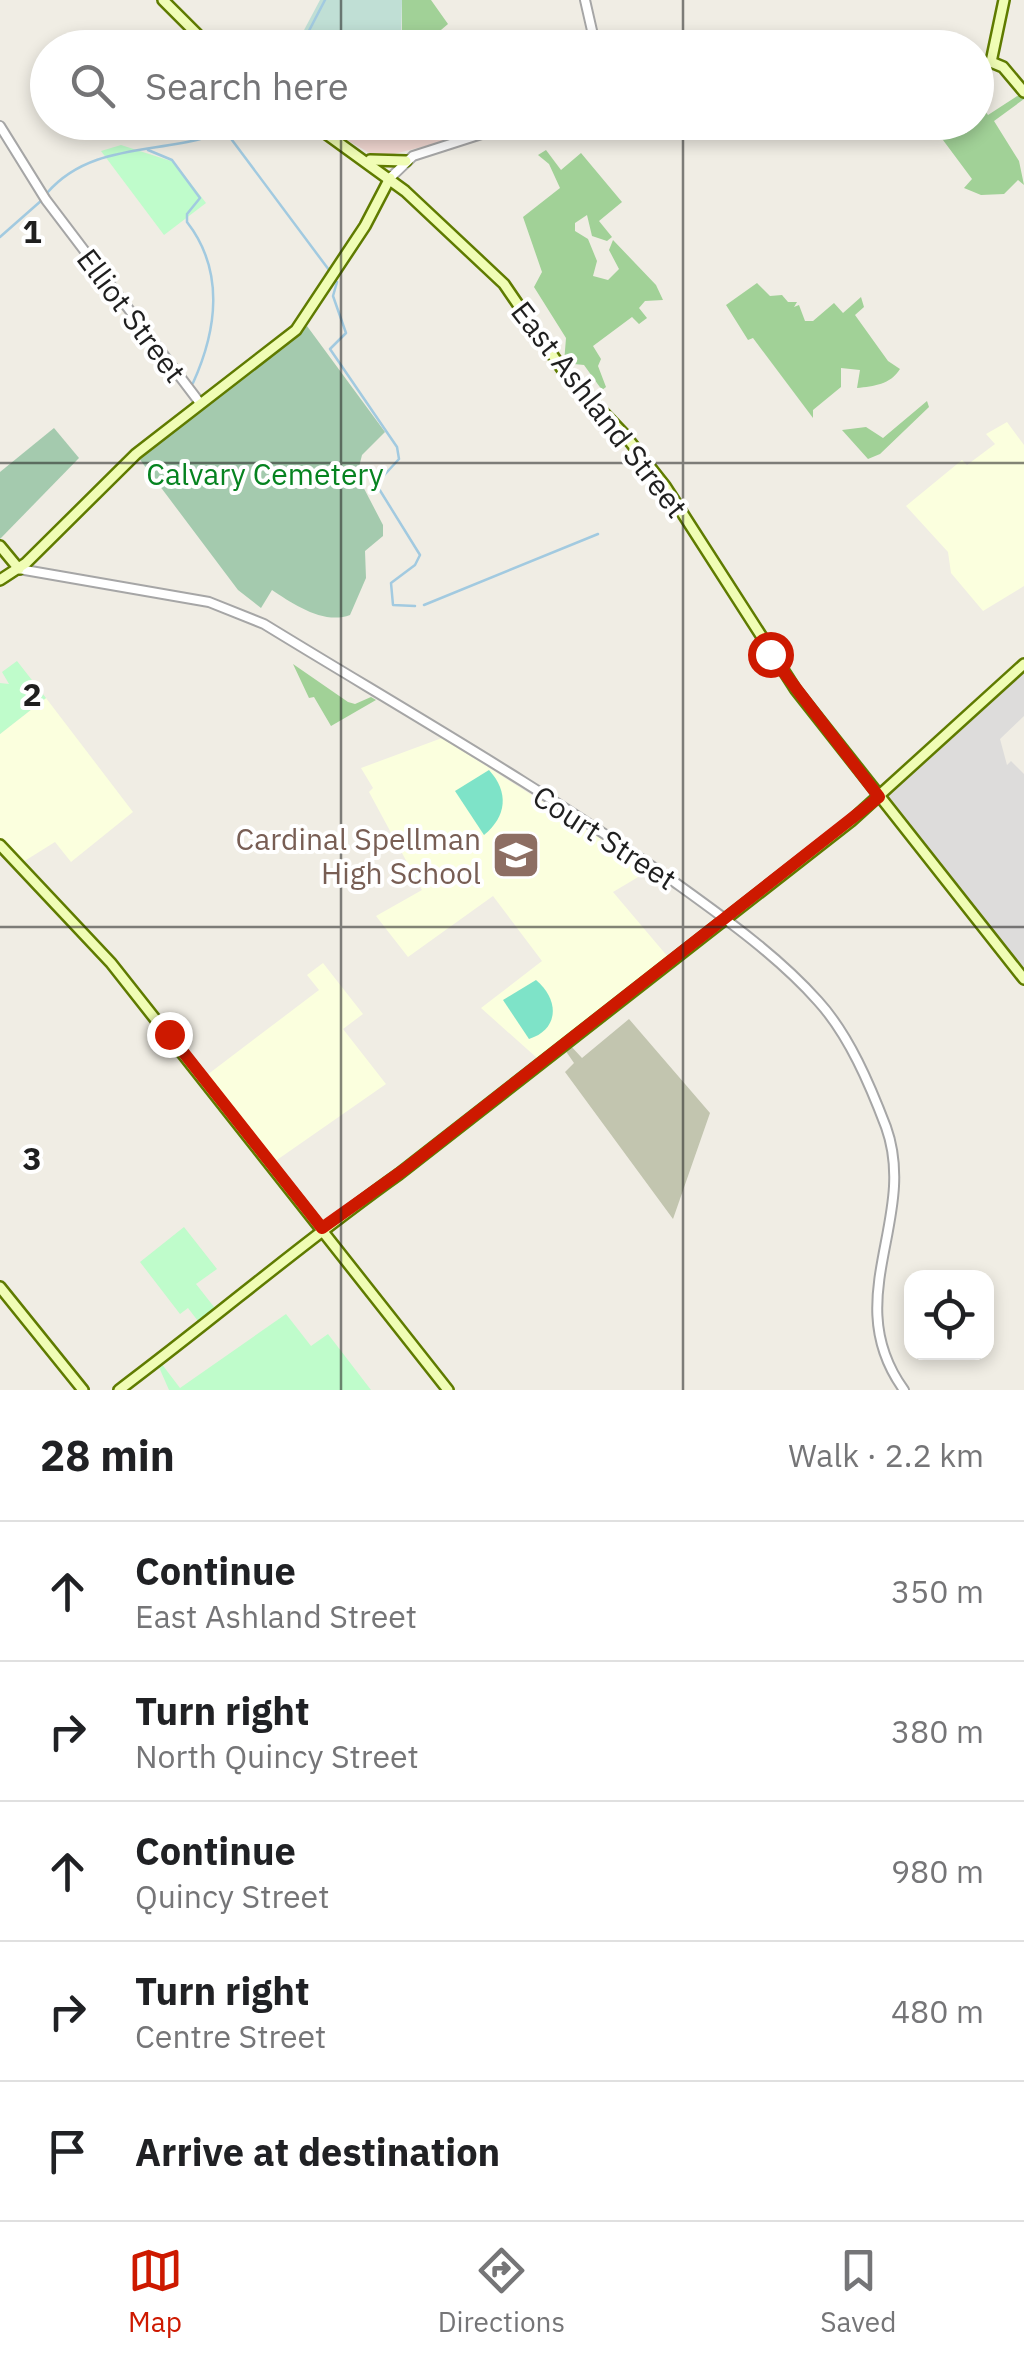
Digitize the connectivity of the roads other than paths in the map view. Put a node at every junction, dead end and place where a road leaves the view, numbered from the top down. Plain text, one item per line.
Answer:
1 (163, 0) edge
2 (585, 0) edge
3 (1004, 0) edge
4 (193, 30) edge
5 (592, 30) edge
6 (994, 52) edge
7 (994, 63) edge
8 (1024, 92) edge
9 (0, 126) edge
10 (336, 140) edge
11 (467, 140) edge
12 (360, 156) junction
13 (406, 161) junction
14 (392, 180) junction
15 (200, 403) junction
16 (0, 546) edge
17 (31, 558) junction
18 (19, 570) junction
19 (36, 570) junction
20 (0, 580) edge
21 (1024, 664) edge
22 (879, 797) junction
23 (0, 845) edge
24 (726, 919) junction
25 (1024, 979) edge
26 (322, 1228) junction
27 (0, 1287) edge
28 (83, 1390) edge
29 (119, 1390) edge
30 (448, 1390) edge
31 (904, 1390) edge

1 - 4 main road
2 - 5 street
3 - 6 main road
7 - 8 main road
9 - 15 street, Elliot Street
10 - 12 main road, East Ashland Street
11 - 13 street
12 - 13 main road
12 - 14 main road, East Ashland Street
13 - 14 street
14 - 15 main road
14 - 22 main road, East Ashland Street
15 - 17 main road
16 - 18 main road
17 - 18 main road
17 - 19 street
18 - 19 street, Court Street
18 - 20 main road
19 - 24 street, Court Street
21 - 22 main road
22 - 24 main road
22 - 25 main road, East Ashland Street
23 - 26 main road
24 - 26 main road
24 - 31 street, Court Street
26 - 29 main road
26 - 30 main road
27 - 28 main road

